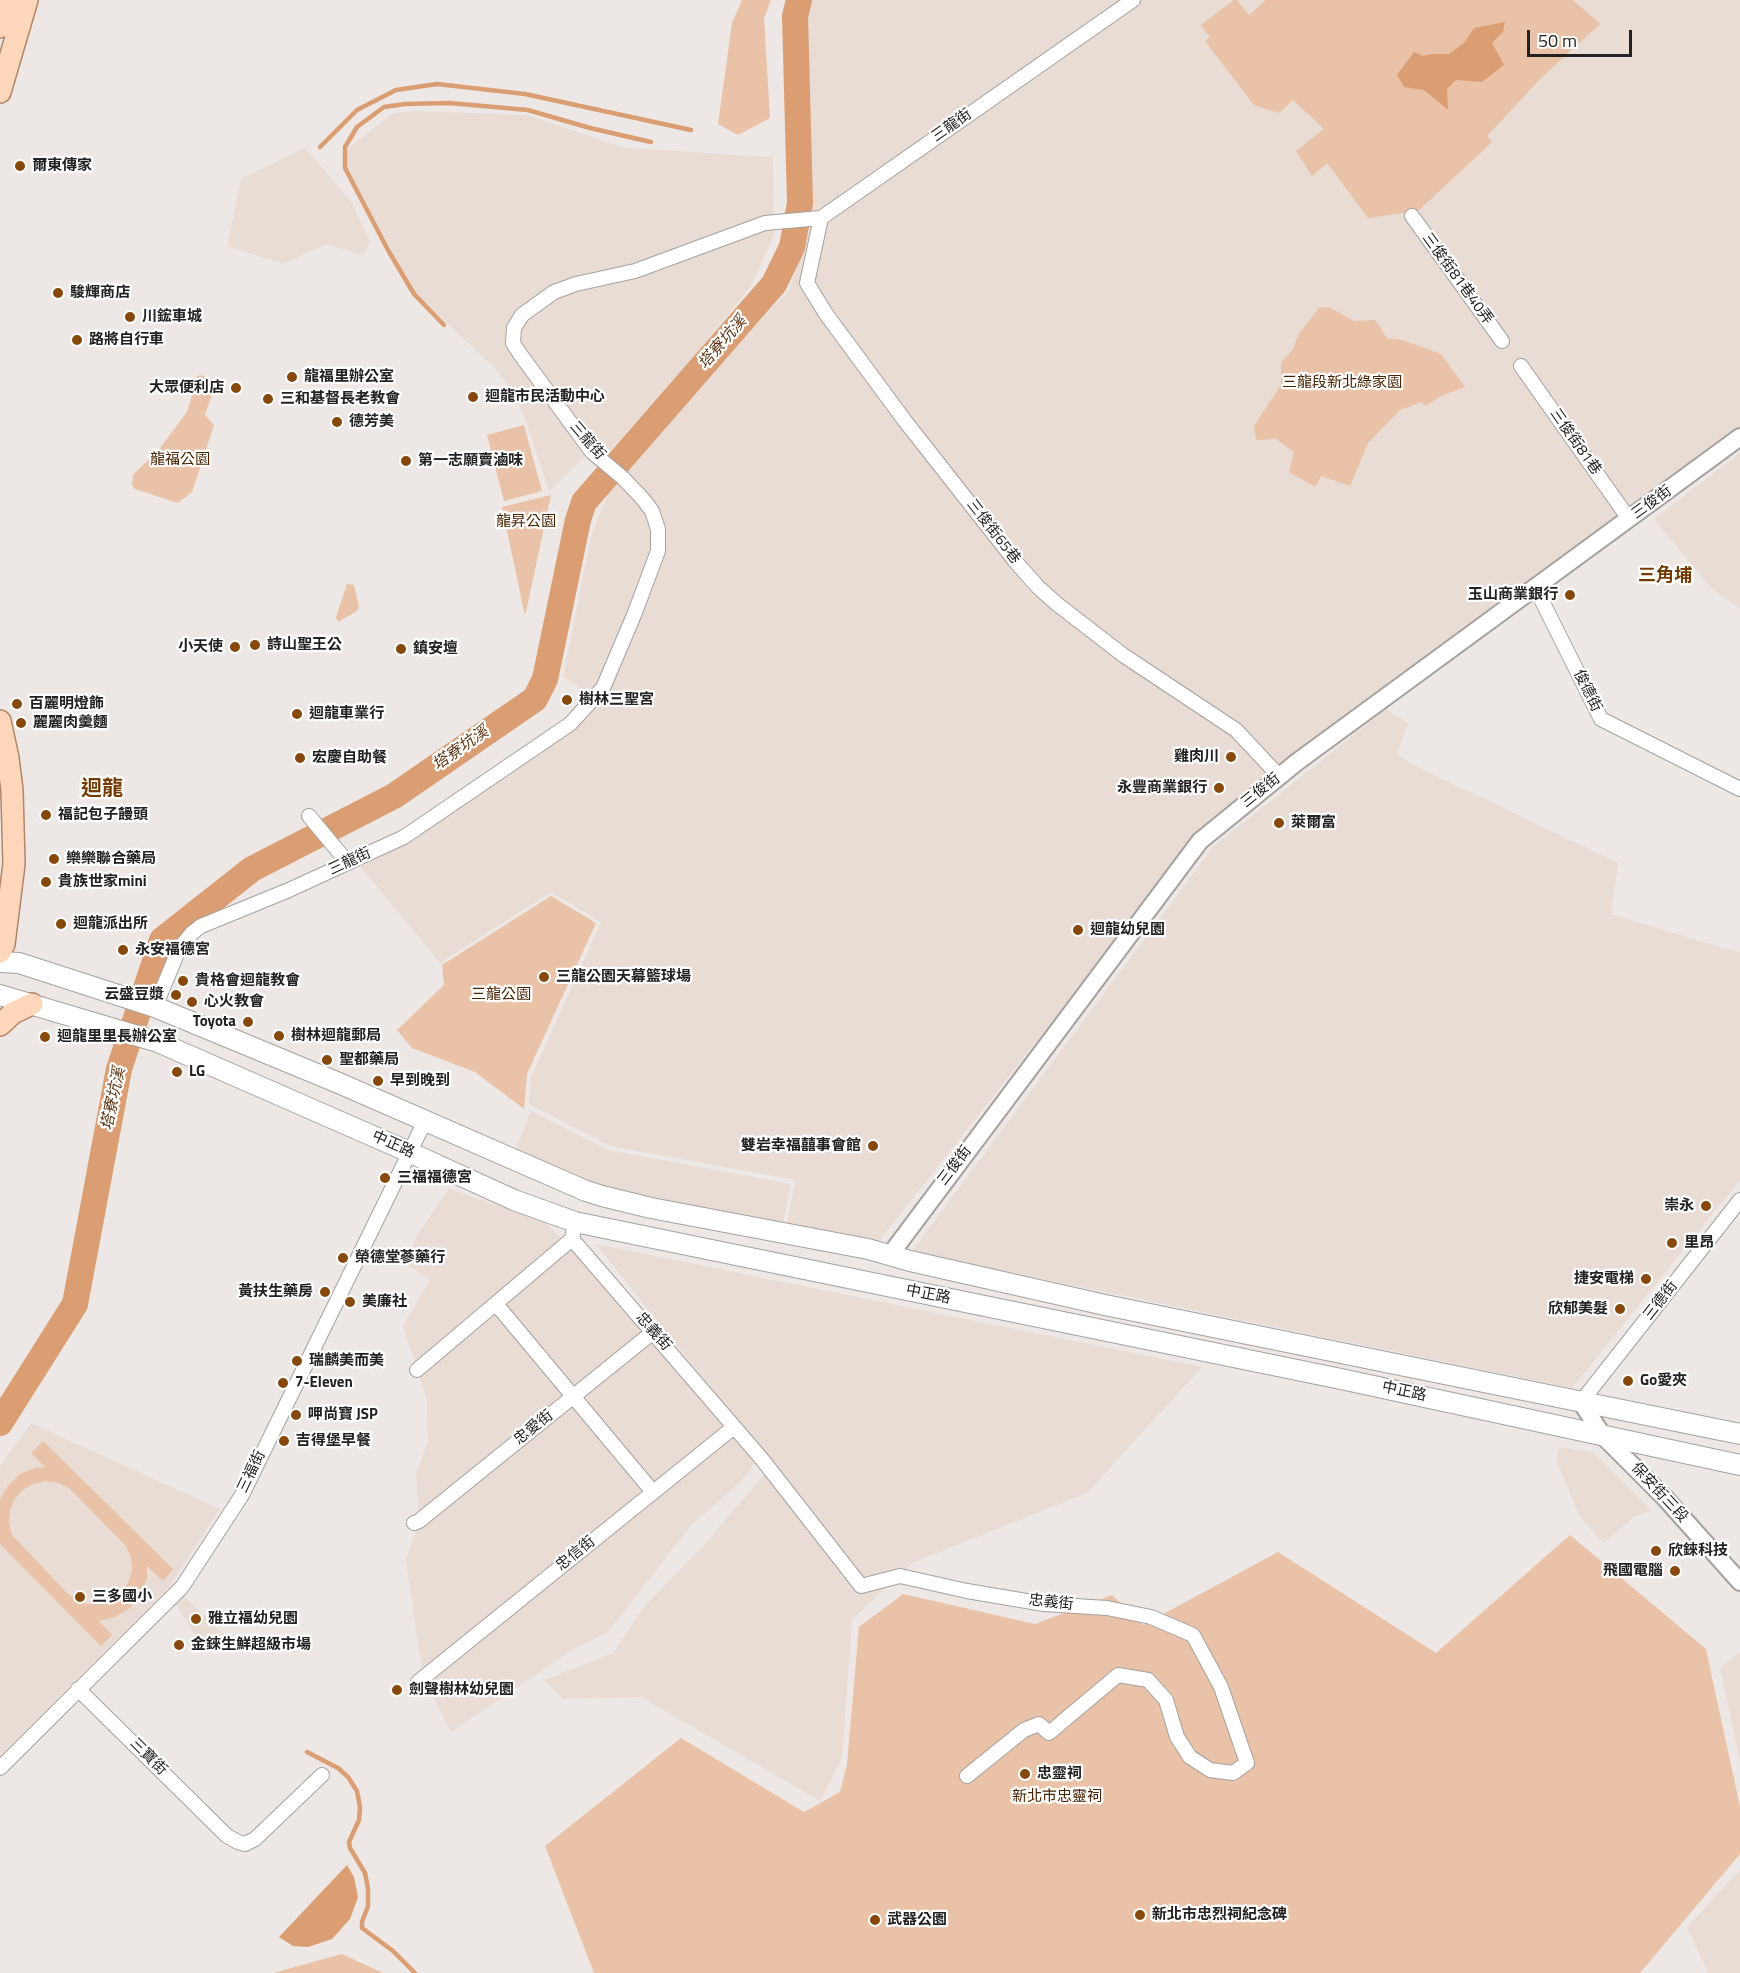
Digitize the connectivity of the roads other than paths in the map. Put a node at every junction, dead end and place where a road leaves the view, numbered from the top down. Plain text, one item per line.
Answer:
1 (7, 0) edge
2 (27, 0) edge
3 (1133, 0) edge
4 (0, 27) edge
5 (0, 92) edge
6 (1412, 216) dead end
7 (816, 218) junction
8 (1502, 341) dead end
9 (1521, 366) dead end
10 (1740, 437) edge
11 (1629, 519) junction
12 (1535, 587) junction
13 (0, 721) edge
14 (1279, 776) junction
15 (1740, 789) edge
16 (309, 816) dead end
17 (348, 863) junction
18 (0, 952) edge
19 (0, 962) edge
20 (0, 995) edge
21 (32, 1004) junction
22 (155, 1007) junction
23 (0, 1025) edge
24 (425, 1121) junction
25 (410, 1152) junction
26 (586, 1191) junction
27 (1740, 1200) edge
28 (574, 1231) junction
29 (890, 1255) junction
30 (872, 1284) junction
31 (496, 1304) junction
32 (653, 1332) junction
33 (417, 1370) dead end
34 (573, 1396) junction
35 (1581, 1402) junction
36 (734, 1427) junction
37 (1740, 1434) edge
38 (1603, 1436) junction
39 (1740, 1465) edge
40 (653, 1492) junction
41 (414, 1523) dead end
42 (1740, 1582) edge
43 (418, 1682) dead end
44 (78, 1689) junction
45 (0, 1768) edge
46 (322, 1775) dead end
47 (967, 1776) dead end

1 - 4 main road
2 - 5 main road
3 - 7 street, 三龍街
6 - 8 street, 三俊街81巷40弄
7 - 14 street, 三俊街65巷
7 - 17 street, 三龍街
9 - 11 street, 三俊街81巷
10 - 11 street, 三俊街
11 - 12 street, 三俊街
12 - 14 street, 三俊街
12 - 15 street, 俊德街
13 - 18 main road
14 - 29 street, 三俊街
16 - 17 street
17 - 22 street, 三龍街
19 - 22 main road, 中正路
20 - 21 main road
21 - 23 main road
21 - 25 main road, 中正路
22 - 24 main road, 中正路
24 - 25 street, 三福街
24 - 26 main road, 中正路
25 - 28 main road, 中正路
25 - 44 street, 三福街
26 - 28 main road
26 - 29 main road, 中正路
27 - 35 street, 三德街
28 - 30 main road, 中正路
28 - 31 street
28 - 32 street, 忠義街
29 - 30 main road
29 - 35 main road, 中正路
30 - 38 main road, 中正路
31 - 33 street
31 - 34 street
32 - 34 street, 忠愛街
32 - 36 street, 忠義街
34 - 40 street
34 - 41 street, 忠愛街
35 - 37 main road, 中正路
35 - 38 street, 保安街三段
36 - 40 street, 忠信街
36 - 47 street, 忠義街
38 - 39 main road, 中正路
38 - 42 street, 保安街三段
40 - 43 street, 忠信街
44 - 45 street, 三福街
44 - 46 street, 三寶街

